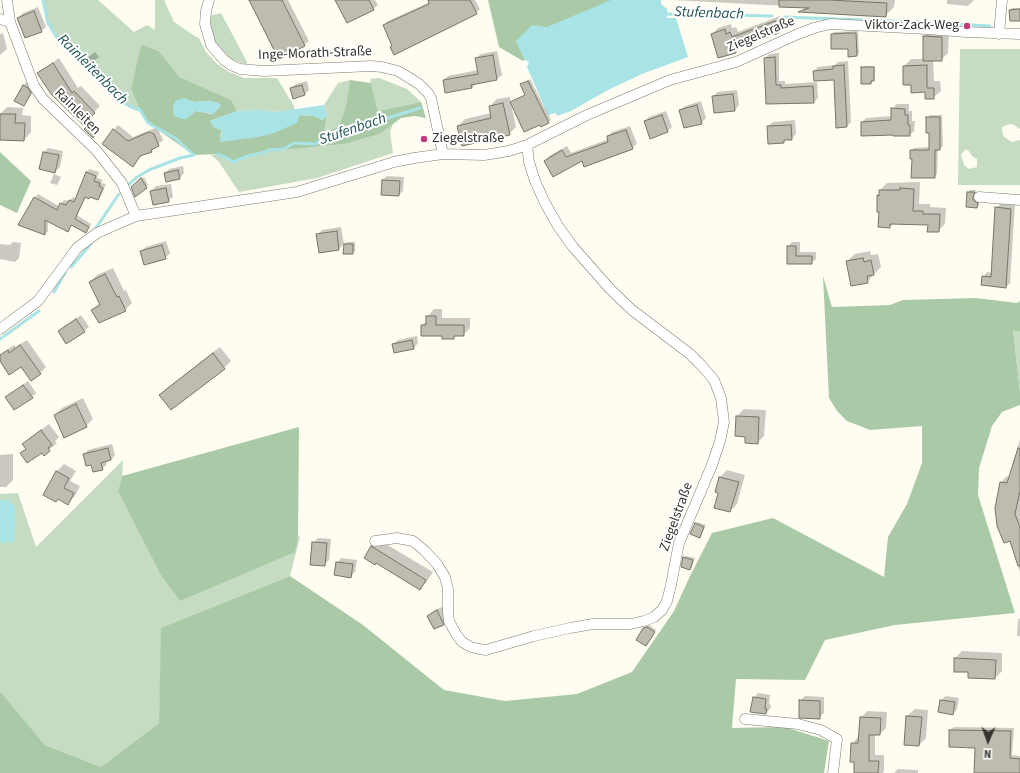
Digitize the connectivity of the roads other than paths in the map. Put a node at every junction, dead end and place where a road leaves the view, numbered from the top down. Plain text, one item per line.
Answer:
1 (7, 0) edge
2 (209, 0) edge
3 (1002, 0) edge
4 (5, 20) edge
5 (999, 34) junction
6 (1020, 34) edge
7 (527, 145) junction
8 (443, 154) junction
9 (979, 197) dead end
10 (1020, 200) edge
11 (136, 216) junction
12 (0, 329) edge
13 (375, 541) dead end
14 (745, 719) dead end
15 (833, 773) edge

1 - 4 street, Rainleiten
2 - 8 street, Inge-Morath-Straße
3 - 5 street
4 - 11 street, Rainleiten
5 - 6 street, Ziegelstraße
5 - 7 street, Ziegelstraße
7 - 8 street, Ziegelstraße
7 - 13 street, Ziegelstraße
8 - 11 street, Ziegelstraße
9 - 10 street
11 - 12 street, Ziegelstraße
14 - 15 street

